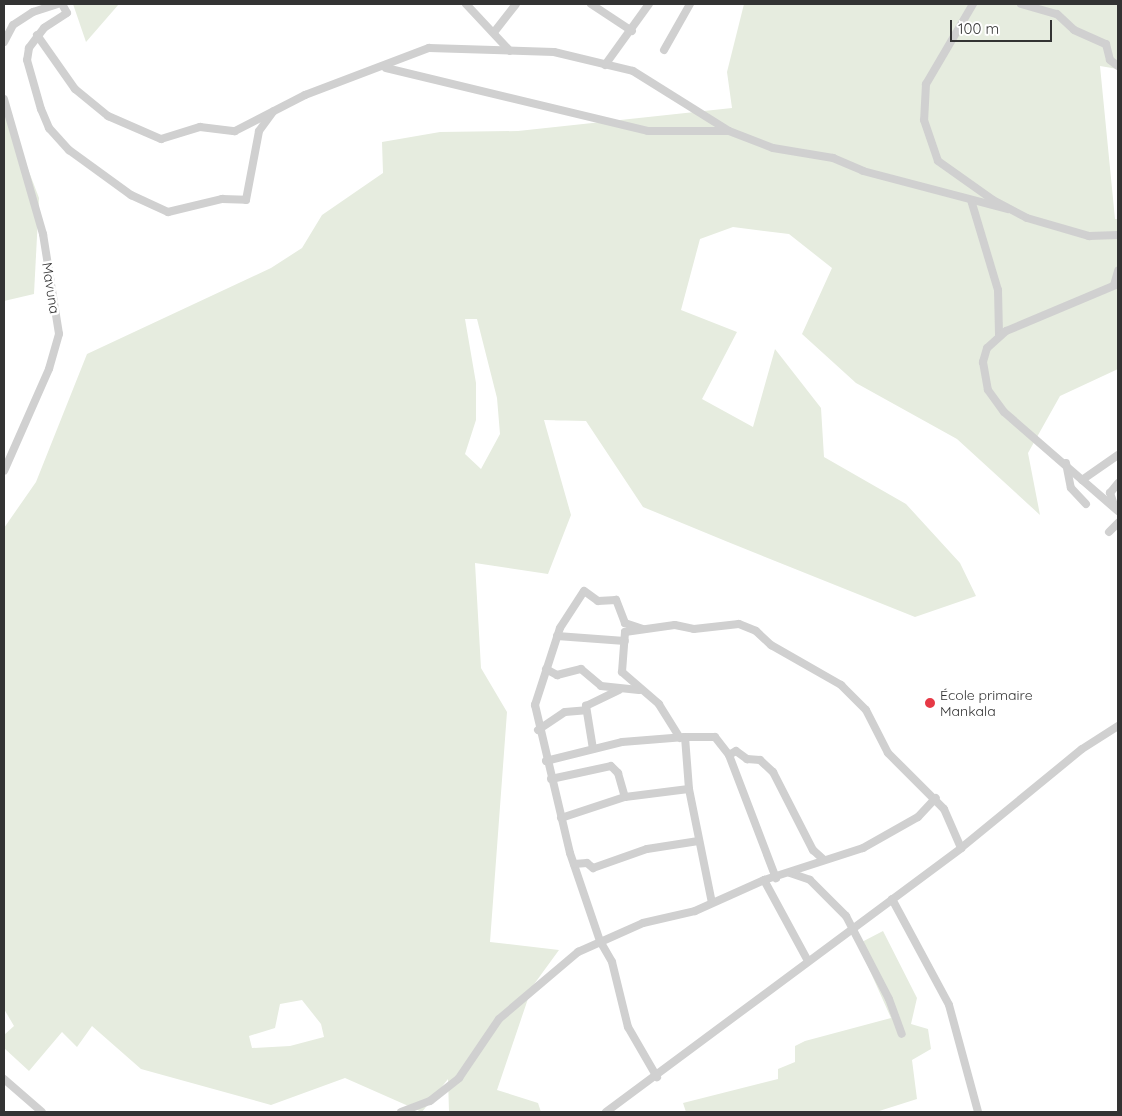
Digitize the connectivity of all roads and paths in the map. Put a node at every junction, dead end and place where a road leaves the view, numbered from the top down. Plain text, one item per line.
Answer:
1 (58, 4) edge
2 (62, 4) edge
3 (466, 4) edge
4 (516, 4) edge
5 (591, 4) edge
6 (649, 4) edge
7 (690, 4) edge
8 (973, 4) edge
9 (1021, 4) edge
10 (495, 31) junction
11 (632, 31) junction
12 (37, 35) junction
13 (4, 42) edge
14 (664, 50) dead end
15 (510, 51) junction
16 (605, 65) junction
17 (1118, 66) edge
18 (379, 69) junction
19 (4, 100) edge
20 (276, 109) junction
21 (729, 130) junction
22 (971, 200) junction
23 (1008, 209) junction
24 (1118, 235) edge
25 (1118, 271) edge
26 (1116, 284) edge
27 (999, 335) junction
28 (1118, 455) edge
29 (1065, 462) junction
30 (4, 471) edge
31 (1082, 480) junction
32 (1118, 483) edge
33 (1086, 504) dead end
34 (1117, 510) edge
35 (1118, 523) edge
36 (1109, 532) dead end
37 (643, 630) junction
38 (557, 636) junction
39 (625, 642) junction
40 (546, 668) junction
41 (619, 690) junction
42 (639, 690) junction
43 (586, 710) junction
44 (1118, 726) edge
45 (538, 730) junction
46 (683, 737) junction
47 (593, 749) junction
48 (729, 755) junction
49 (546, 761) junction
50 (551, 779) junction
51 (689, 789) junction
52 (625, 798) junction
53 (936, 798) junction
54 (561, 818) junction
55 (698, 841) junction
56 (961, 848) junction
57 (823, 859) junction
58 (574, 864) junction
59 (790, 873) junction
60 (776, 878) junction
61 (764, 880) junction
62 (892, 899) junction
63 (712, 903) junction
64 (852, 926) junction
65 (600, 941) junction
66 (808, 961) junction
67 (902, 1034) dead end
68 (657, 1077) junction
69 (4, 1079) edge
70 (42, 1112) edge
71 (401, 1112) edge
72 (606, 1112) edge
73 (978, 1112) edge

1 - 13 street
2 - 12 street
3 - 10 street
4 - 10 street
5 - 11 street
6 - 11 street
7 - 14 street
8 - 23 street
9 - 17 street
10 - 15 street
11 - 16 street
12 - 20 street
12 - 20 street
15 - 16 street
15 - 18 street
16 - 21 street
18 - 20 street
18 - 21 street
19 - 30 street, Mavuna
21 - 22 street
22 - 23 street
22 - 27 street
23 - 24 street
25 - 26 street
26 - 27 street
27 - 29 street
28 - 31 street
29 - 31 street
29 - 33 street
31 - 34 street
32 - 34 street
35 - 36 street
37 - 38 street
37 - 39 street
37 - 53 street
38 - 39 street
38 - 40 street
39 - 42 street
40 - 41 street
40 - 45 street
41 - 42 street
41 - 43 street
42 - 46 street
43 - 45 street
43 - 47 street
44 - 56 street
45 - 49 street
46 - 47 street
46 - 48 street
46 - 51 street
47 - 49 street
48 - 57 street
48 - 60 street
49 - 50 street
50 - 52 street
50 - 54 street
51 - 52 street
51 - 55 street
52 - 54 street
53 - 56 street
53 - 57 street
54 - 58 street
55 - 58 street
55 - 63 street
56 - 62 street
57 - 59 street
58 - 65 street
59 - 60 street
59 - 64 street
60 - 61 street
61 - 63 street
61 - 66 street
62 - 64 street
62 - 73 street
63 - 65 street
64 - 66 street
64 - 67 street
65 - 68 street
65 - 71 street
66 - 68 street
68 - 72 street
69 - 70 street

